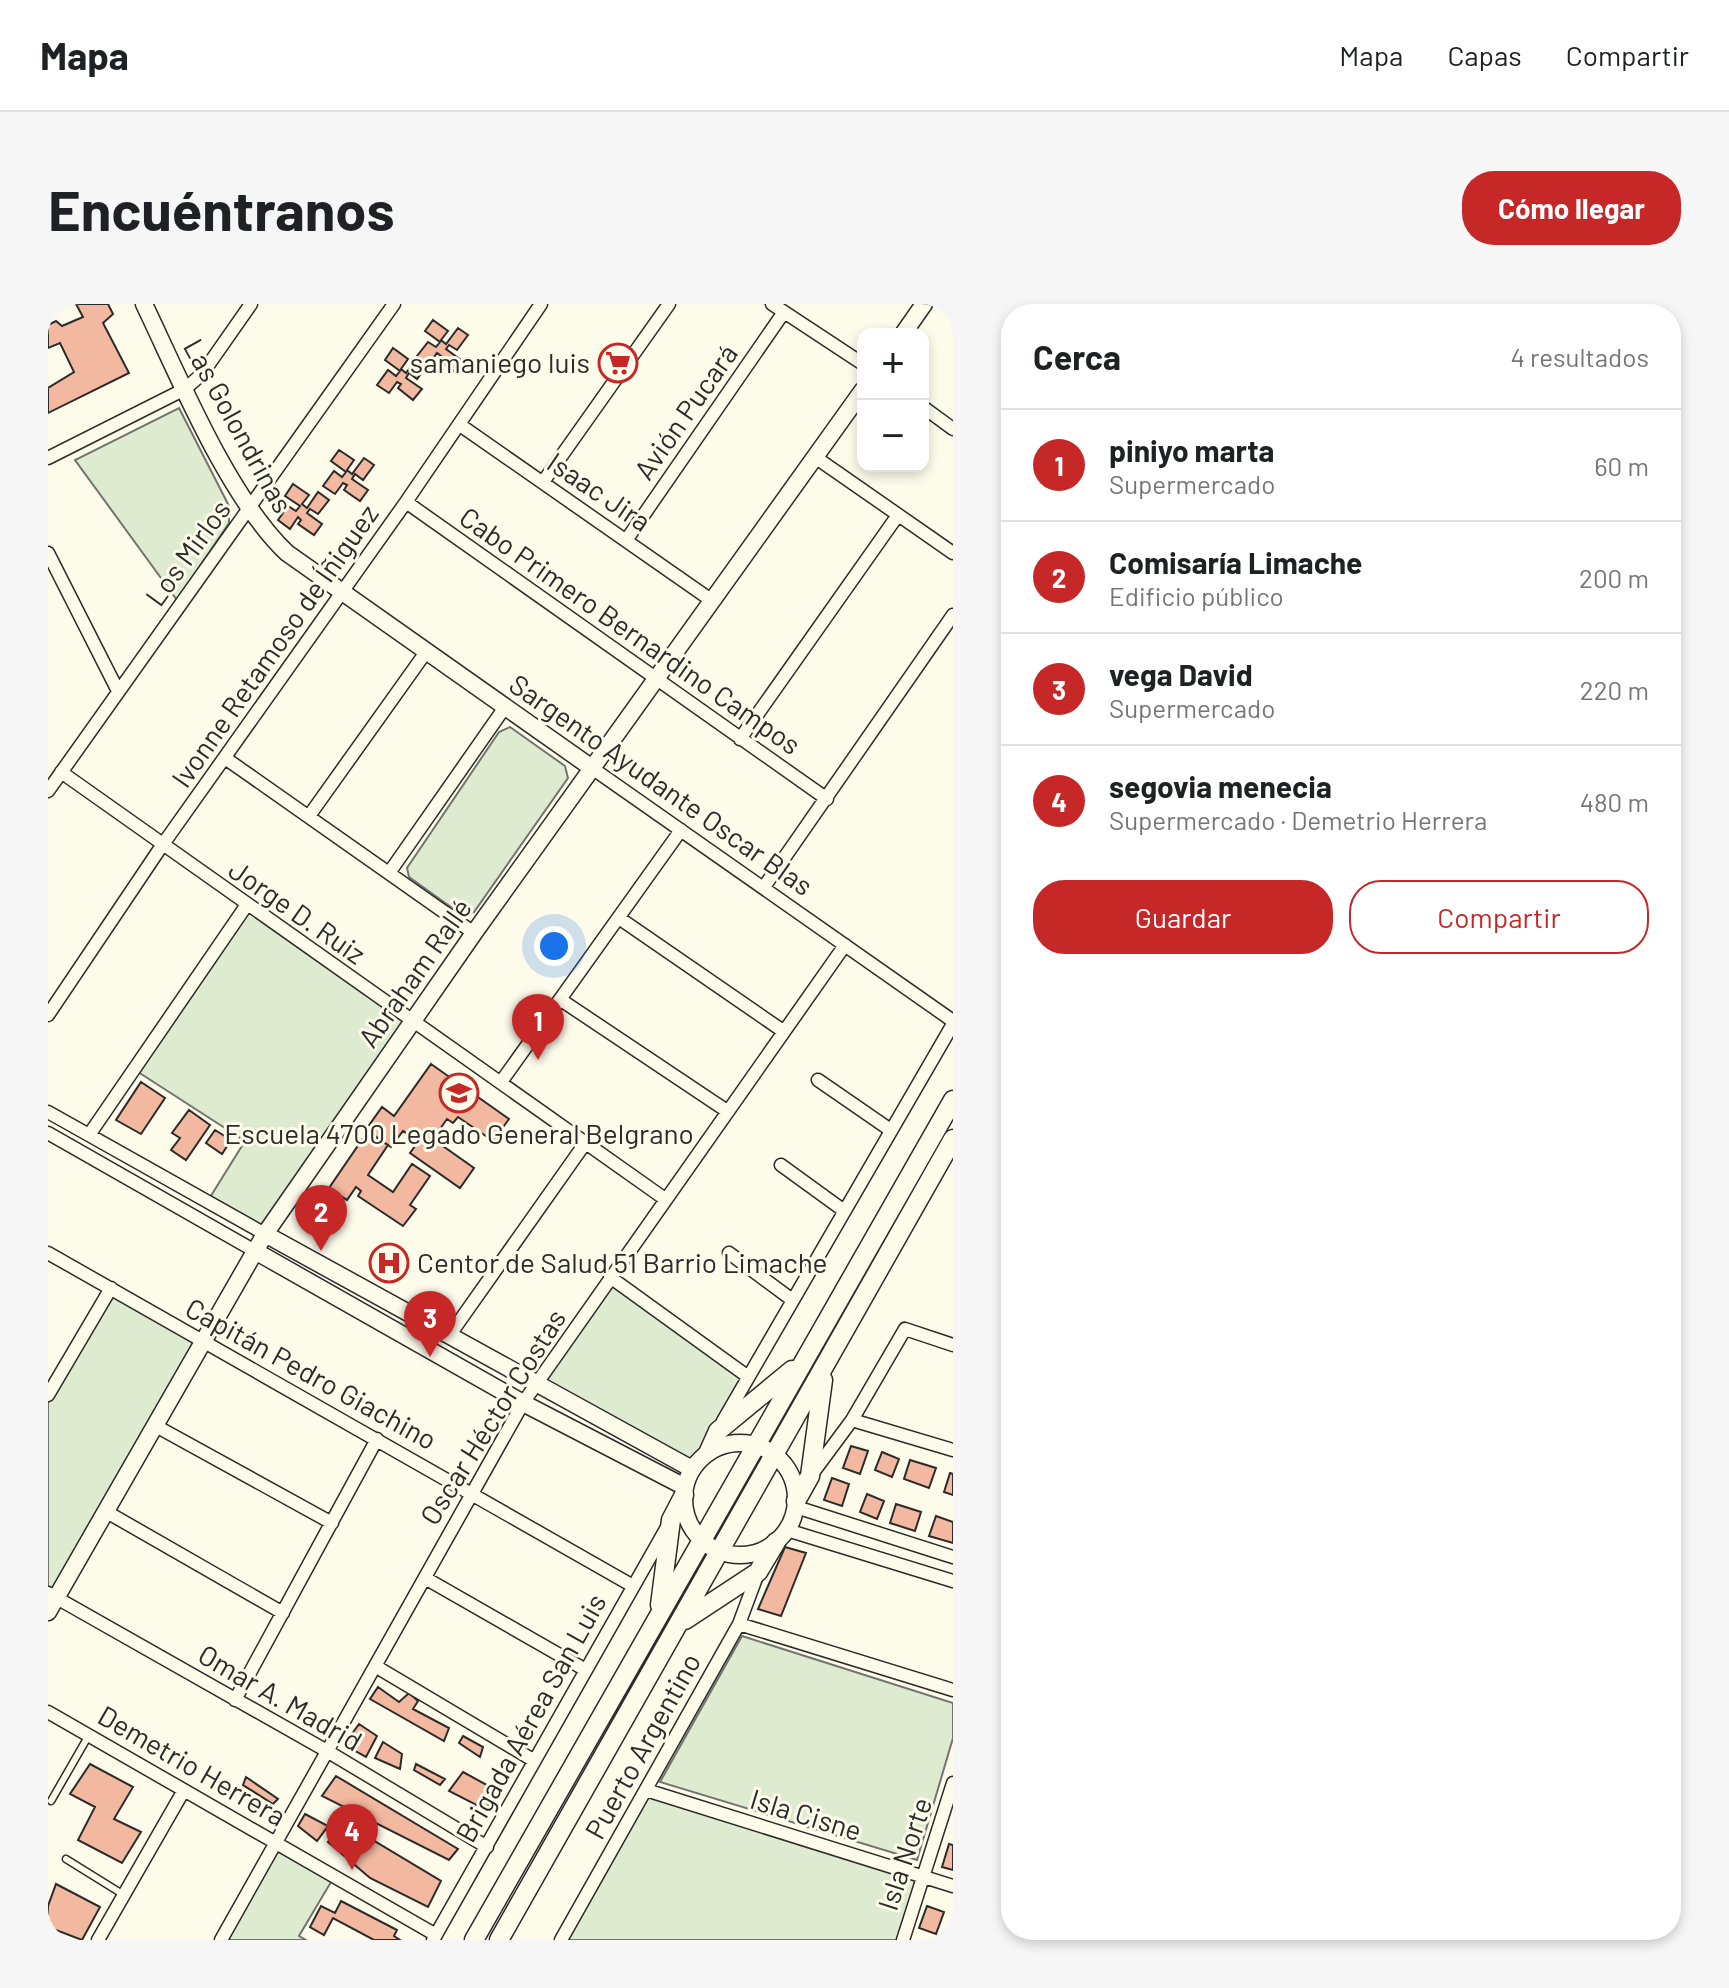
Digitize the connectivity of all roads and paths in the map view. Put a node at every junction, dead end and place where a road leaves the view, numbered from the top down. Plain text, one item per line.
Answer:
1 (144, 304) edge
2 (251, 304) edge
3 (394, 304) edge
4 (669, 304) edge
5 (772, 304) edge
6 (924, 304) edge
7 (537, 305) edge
8 (784, 312) junction
9 (907, 328) edge
10 (857, 360) edge
11 (185, 389) junction
12 (857, 398) edge
13 (929, 411) edge
14 (460, 425) junction
15 (953, 429) edge
16 (815, 457) junction
17 (48, 458) edge
18 (543, 482) junction
19 (406, 502) junction
20 (249, 509) junction
21 (898, 515) junction
22 (627, 539) junction
23 (48, 553) edge
24 (953, 553) edge
25 (341, 590) junction
26 (711, 600) junction
27 (953, 615) edge
28 (426, 652) junction
29 (654, 680) junction
30 (118, 691) junction
31 (505, 707) junction
32 (740, 739) junction
33 (225, 758) junction
34 (592, 768) junction
35 (61, 772) junction
36 (48, 791) edge
37 (827, 799) junction
38 (309, 816) junction
39 (681, 830) junction
40 (161, 847) junction
41 (389, 873) junction
42 (764, 887) junction
43 (246, 906) junction
44 (619, 918) junction
45 (474, 933) junction
46 (845, 945) junction
47 (561, 1000) junction
48 (48, 1015) edge
49 (414, 1021) junction
50 (953, 1022) edge
51 (783, 1031) junction
52 (818, 1080) dead end
53 (501, 1082) junction
54 (953, 1100) edge
55 (727, 1111) junction
56 (48, 1112) edge
57 (889, 1129) junction
58 (48, 1133) edge
59 (89, 1135) junction
60 (953, 1139) edge
61 (586, 1142) junction
62 (781, 1165) dead end
63 (665, 1199) junction
64 (843, 1210) junction
65 (265, 1234) junction
66 (255, 1251) junction
67 (48, 1253) edge
68 (729, 1253) dead end
69 (610, 1277) junction
70 (111, 1288) junction
71 (791, 1299) junction
72 (449, 1336) junction
73 (203, 1340) junction
74 (814, 1344) junction
75 (953, 1345) edge
76 (831, 1353) junction
77 (48, 1363) edge
78 (62, 1371) junction
79 (747, 1376) junction
80 (536, 1384) junction
81 (48, 1395) edge
82 (523, 1403) junction
83 (852, 1420) junction
84 (154, 1425) junction
85 (718, 1431) junction
86 (377, 1439) junction
87 (755, 1445) junction
88 (953, 1450) edge
89 (709, 1451) junction
90 (775, 1455) junction
91 (692, 1469) junction
92 (810, 1476) junction
93 (472, 1491) junction
94 (684, 1491) junction
95 (796, 1504) junction
96 (105, 1511) junction
97 (671, 1520) junction
98 (332, 1523) junction
99 (781, 1536) junction
100 (702, 1539) junction
101 (721, 1551) junction
102 (953, 1557) edge
103 (758, 1572) junction
104 (425, 1578) junction
105 (953, 1581) edge
106 (633, 1586) junction
107 (51, 1601) edge
108 (283, 1613) junction
109 (659, 1614) junction
110 (679, 1624) junction
111 (739, 1624) junction
112 (375, 1666) junction
113 (584, 1669) junction
114 (953, 1690) edge
115 (235, 1700) junction
116 (48, 1712) edge
117 (89, 1735) junction
118 (327, 1751) junction
119 (533, 1760) junction
120 (953, 1783) edge
121 (184, 1790) junction
122 (646, 1790) junction
123 (51, 1801) dead end
124 (277, 1842) junction
125 (487, 1847) junction
126 (66, 1859) dead end
127 (923, 1877) junction
128 (953, 1886) edge
129 (124, 1895) junction
130 (435, 1937) edge
131 (98, 1940) edge
132 (221, 1940) edge
133 (474, 1940) edge
134 (499, 1940) edge
135 (561, 1940) edge
136 (903, 1940) edge

1 - 11 street, Las Golondrinas
2 - 11 street
3 - 20 street, Los Mirlos
4 - 18 street
5 - 8 street
6 - 9 street
7 - 14 street, Ivonne Retamoso de Íñiguez
8 - 10 street
8 - 22 street, Avión Pucará
11 - 17 street
11 - 20 street, Las Golondrinas
12 - 16 street, Abraham Rallé
13 - 15 street
14 - 18 street, Isaac Jira
14 - 19 street, Ivonne Retamoso de Íñiguez
16 - 21 street
16 - 26 street, Abraham Rallé
18 - 22 street, Isaac Jira
19 - 25 street, Ivonne Retamoso de Íñiguez
19 - 29 street, Cabo Primero Bernardino Campos
20 - 25 street, Las Golondrinas
20 - 30 street, Los Mirlos
21 - 24 street
21 - 32 street
22 - 26 street, Isaac Jira
23 - 30 street
25 - 28 street, Sargento Ayudante Oscar Blas
25 - 33 street, Ivonne Retamoso de Íñiguez
26 - 29 street, Abraham Rallé
27 - 37 street
28 - 31 street, Sargento Ayudante Oscar Blas
28 - 38 street
29 - 32 street, Cabo Primero Bernardino Campos
29 - 34 street, Abraham Rallé
30 - 35 street, Los Mirlos
31 - 34 street, Sargento Ayudante Oscar Blas
31 - 41 street
32 - 37 street, Cabo Primero Bernardino Campos
33 - 38 street
33 - 40 street, Ivonne Retamoso de Íñiguez
34 - 39 street, Sargento Ayudante Oscar Blas
34 - 45 street, Abraham Rallé
35 - 36 street, Los Mirlos
35 - 40 street, Jorge D. Ruiz
37 - 42 street
38 - 41 street
39 - 42 street, Sargento Ayudante Oscar Blas
39 - 44 street
40 - 43 street, Jorge D. Ruiz
40 - 48 street, Ivonne Retamoso de Íñiguez
41 - 45 street
42 - 46 street, Sargento Ayudante Oscar Blas
43 - 49 street, Jorge D. Ruiz
43 - 59 street
44 - 47 street
44 - 51 street
45 - 49 street, Abraham Rallé
46 - 50 street, Sargento Ayudante Oscar Blas
46 - 51 street, Oscar Héctor Costas
47 - 53 street
47 - 55 street
49 - 53 street, Jorge D. Ruiz
49 - 65 street, Abraham Rallé
50 - 57 street
51 - 55 street, Oscar Héctor Costas
52 - 57 street
53 - 61 street, Jorge D. Ruiz
54 - 74 main road
55 - 63 street, Oscar Héctor Costas
56 - 59 street
57 - 64 street
58 - 66 street
59 - 65 street
60 - 76 main road
61 - 63 street, Jorge D. Ruiz
61 - 72 street
62 - 64 street
63 - 69 street, Oscar Héctor Costas
64 - 71 street
65 - 66 street, Abraham Rallé
65 - 72 street
66 - 73 street, Abraham Rallé
66 - 82 street
67 - 70 street, Capitán Pedro Giachino
68 - 71 street
69 - 79 street
69 - 80 street, Oscar Héctor Costas
70 - 73 street, Capitán Pedro Giachino
70 - 78 street
71 - 79 street
72 - 80 street
73 - 84 street, Abraham Rallé
73 - 86 street, Capitán Pedro Giachino
74 - 85 main road
74 - 87 main road
75 - 83 street
76 - 90 main road
76 - 92 main road
77 - 78 street
78 - 81 street
79 - 85 street
80 - 82 street, Oscar Héctor Costas
80 - 91 street
82 - 93 street, Oscar Héctor Costas
82 - 94 street
83 - 88 street
83 - 92 street
84 - 96 street, Abraham Rallé
84 - 98 street
85 - 89 main road
86 - 93 street, Capitán Pedro Giachino
86 - 98 street
87 - 89 street
87 - 90 street
87 - 100 main road
89 - 91 street
90 - 95 street
90 - 101 main road
91 - 94 street
92 - 95 main road
93 - 104 street, Oscar Héctor Costas
93 - 106 street, Capitán Pedro Giachino
94 - 97 main road
94 - 100 street
95 - 99 street
95 - 102 street
96 - 107 street, Abraham Rallé
96 - 108 street
97 - 106 street, Brigada Aérea San Luis
97 - 109 main road
98 - 108 street
99 - 101 street
99 - 103 main road
99 - 105 street
100 - 101 street
100 - 109 main road
101 - 110 main road
103 - 110 main road
103 - 111 street, Puerto Argentino
104 - 112 street, Oscar Héctor Costas
104 - 113 street
106 - 113 street, Brigada Aérea San Luis
107 - 115 street, Omar A. Madrid
108 - 115 street
109 - 133 main road
110 - 134 main road
111 - 114 street
111 - 122 street, Puerto Argentino
112 - 118 street, Oscar Héctor Costas
112 - 119 street
113 - 119 street, Brigada Aérea San Luis
115 - 118 street, Omar A. Madrid
116 - 117 street, Demetrio Herrera
117 - 121 street, Demetrio Herrera
117 - 123 lane
118 - 124 street, Oscar Héctor Costas
118 - 125 street, Omar A. Madrid
119 - 125 street, Brigada Aérea San Luis
120 - 127 street, Isla Norte
121 - 124 street, Demetrio Herrera
121 - 129 street
122 - 127 street, Isla Cisne
122 - 135 street, Puerto Argentino
124 - 130 street, Demetrio Herrera
124 - 132 street, Oscar Héctor Costas
125 - 130 street, Brigada Aérea San Luis
126 - 129 lane
127 - 128 street, Isla Cisne
127 - 136 street, Isla Norte
129 - 131 street

